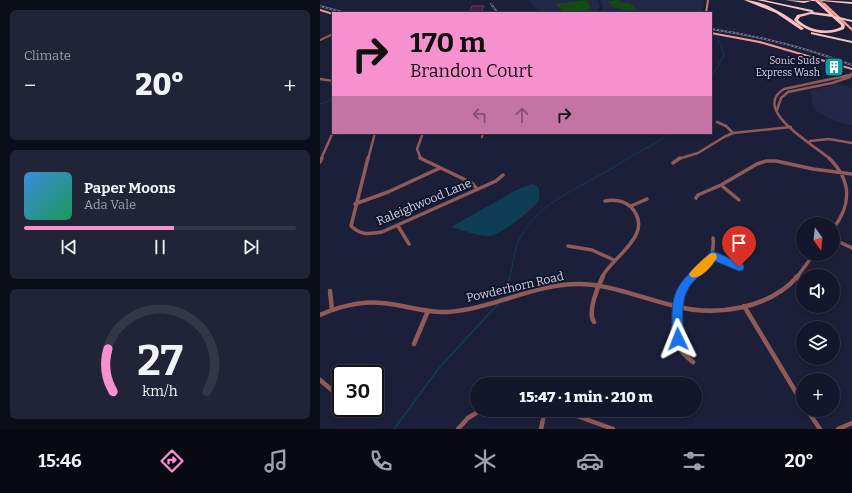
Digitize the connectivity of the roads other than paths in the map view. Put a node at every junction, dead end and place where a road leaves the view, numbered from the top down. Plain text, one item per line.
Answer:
1 (708, 0) edge
2 (746, 0) edge
3 (759, 0) edge
4 (769, 0) edge
5 (787, 0) edge
6 (813, 0) edge
7 (820, 1) edge
8 (852, 4) edge
9 (320, 10) edge
10 (832, 11) junction
11 (706, 12) edge
12 (332, 14) edge
13 (842, 18) junction
14 (852, 19) edge
15 (852, 30) edge
16 (712, 32) edge
17 (332, 34) edge
18 (320, 40) edge
19 (852, 42) edge
20 (852, 69) edge
21 (851, 74) edge
22 (320, 79) edge
23 (332, 81) edge
24 (777, 110) junction
25 (717, 122) dead end
26 (791, 127) junction
27 (733, 133) junction
28 (332, 134) edge
29 (375, 134) edge
30 (422, 134) edge
31 (483, 134) edge
32 (482, 137) dead end
33 (810, 141) junction
34 (852, 143) edge
35 (320, 162) edge
36 (673, 163) dead end
37 (440, 168) junction
38 (840, 172) junction
39 (852, 174) edge
40 (503, 175) dead end
41 (721, 185) junction
42 (477, 189) junction
43 (696, 198) dead end
44 (647, 199) dead end
45 (739, 200) dead end
46 (604, 201) dead end
47 (355, 204) junction
48 (846, 204) junction
49 (631, 206) junction
50 (852, 206) edge
51 (840, 218) edge
52 (398, 226) junction
53 (713, 238) dead end
54 (840, 242) edge
55 (409, 244) dead end
56 (568, 246) dead end
57 (852, 248) edge
58 (713, 255) junction
59 (614, 260) junction
60 (809, 261) edge
61 (739, 267) dead end
62 (802, 269) edge
63 (796, 277) edge
64 (599, 285) junction
65 (330, 291) dead end
66 (677, 306) junction
67 (744, 306) junction
68 (332, 310) junction
69 (428, 311) junction
70 (320, 315) edge
71 (594, 322) dead end
72 (414, 344) dead end
73 (693, 362) dead end
74 (320, 380) edge
75 (332, 390) edge
76 (796, 392) edge
77 (470, 417) edge
78 (544, 417) edge
79 (580, 417) edge
80 (812, 417) edge
81 (852, 423) edge
82 (458, 429) edge
83 (541, 429) edge
84 (613, 429) edge
85 (820, 429) edge
86 (838, 429) edge

1 - 11 street
2 - 19 highway
3 - 14 highway
4 - 13 highway
5 - 6 highway
7 - 8 highway
7 - 10 main road
7 - 14 highway
8 - 10 highway
9 - 12 main road
10 - 13 main road
13 - 14 highway
13 - 15 main road
16 - 20 main road
17 - 18 street
21 - 24 street
21 - 24 street
22 - 23 street
24 - 26 street
25 - 27 street
26 - 27 street
26 - 33 street
27 - 36 street
28 - 35 street
29 - 47 street, Raleighwood Lane
30 - 37 street
31 - 32 street
33 - 34 street
33 - 38 street
37 - 42 street
37 - 47 street
38 - 39 street
38 - 41 street
38 - 48 street
40 - 42 street, Raleighwood Lane
41 - 43 street
41 - 45 street
42 - 52 street, Raleighwood Lane
44 - 49 street
46 - 49 street
47 - 52 street, Raleighwood Lane
48 - 50 street
48 - 51 street
49 - 59 street
52 - 55 street
53 - 58 street
54 - 57 street
56 - 59 street
58 - 61 street
58 - 66 street
59 - 64 street
60 - 62 street, Powderhorn Road
63 - 67 street, Powderhorn Road
64 - 66 street, Powderhorn Road
64 - 69 street, Powderhorn Road
64 - 71 street
65 - 68 street
66 - 67 street, Powderhorn Road
66 - 73 street
67 - 76 street
68 - 69 street, Powderhorn Road
68 - 70 street, Powderhorn Road
69 - 72 street
74 - 75 street
77 - 82 street
78 - 83 street
79 - 84 street
80 - 85 street
81 - 86 street

